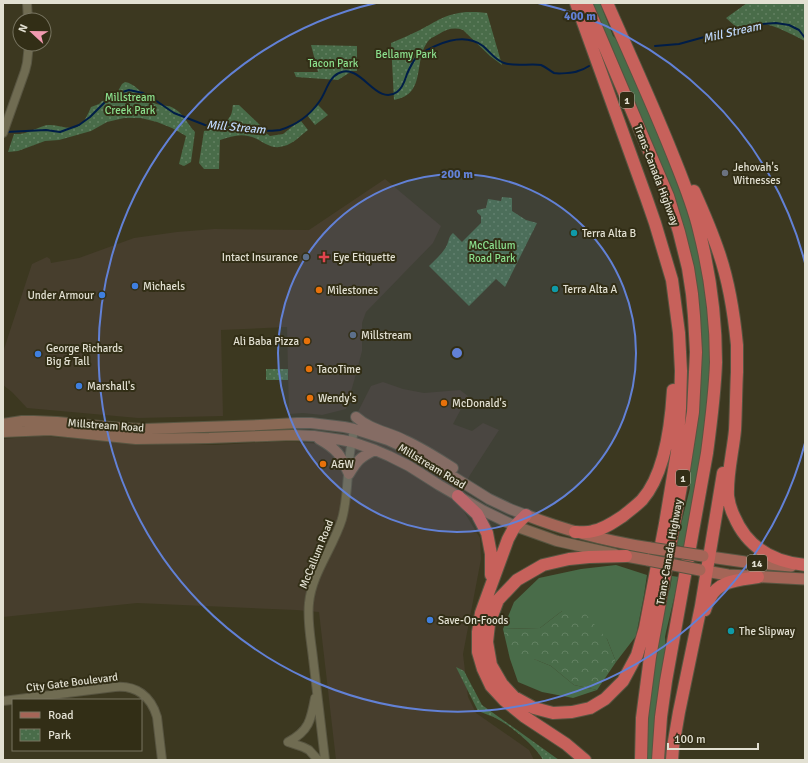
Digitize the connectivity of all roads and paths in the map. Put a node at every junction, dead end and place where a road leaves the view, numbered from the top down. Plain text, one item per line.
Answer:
1 (576, 3) edge
2 (586, 3) edge
3 (608, 3) edge
4 (28, 52) edge
5 (664, 132) junction
6 (3, 133) edge
7 (663, 250) junction
8 (736, 383) junction
9 (356, 417) dead end
10 (3, 424) edge
11 (354, 429) junction
12 (3, 432) edge
13 (314, 436) junction
14 (352, 442) junction
15 (374, 450) junction
16 (349, 474) junction
17 (458, 496) junction
18 (489, 499) junction
19 (526, 515) junction
20 (515, 526) junction
21 (575, 532) junction
22 (626, 556) junction
23 (706, 557) junction
24 (805, 566) edge
25 (703, 571) junction
26 (758, 577) junction
27 (805, 579) edge
28 (488, 591) junction
29 (696, 631) junction
30 (316, 691) junction
31 (19, 699) edge
32 (162, 760) edge
33 (318, 760) edge
34 (325, 760) edge
35 (585, 760) edge
36 (641, 760) edge
37 (658, 760) edge
38 (672, 760) edge

1 - 7 highway
2 - 36 highway, Trans-Canada Highway / 1
3 - 5 highway, Trans-Canada Highway / 1
4 - 6 street
5 - 8 highway
5 - 37 highway, Trans-Canada Highway / 1
7 - 21 highway
7 - 22 highway
8 - 23 highway
8 - 24 highway
9 - 18 main road
10 - 11 main road, Millstream Road
11 - 14 street, McCallum Road
11 - 18 main road, Millstream Road
12 - 13 main road, Millstream Road
13 - 14 main road, Millstream Road
13 - 16 main road
14 - 15 main road, Millstream Road
14 - 16 street, McCallum Road
15 - 16 main road
15 - 17 main road, Millstream Road
16 - 30 street, McCallum Road
17 - 20 main road, Millstream Road
17 - 28 highway
18 - 19 main road, Millstream Road
19 - 20 highway
19 - 21 main road, Millstream Road
20 - 22 main road, Millstream Road
20 - 28 highway
21 - 23 main road, Millstream Road, bridge
22 - 25 main road, Millstream Road, bridge
23 - 24 main road, 14
23 - 25 highway
25 - 26 main road, 14
25 - 29 highway
26 - 27 main road, 14
26 - 29 highway
28 - 35 highway
29 - 38 highway
30 - 33 street
30 - 34 street, McCallum Road
31 - 32 street, City Gate Boulevard

